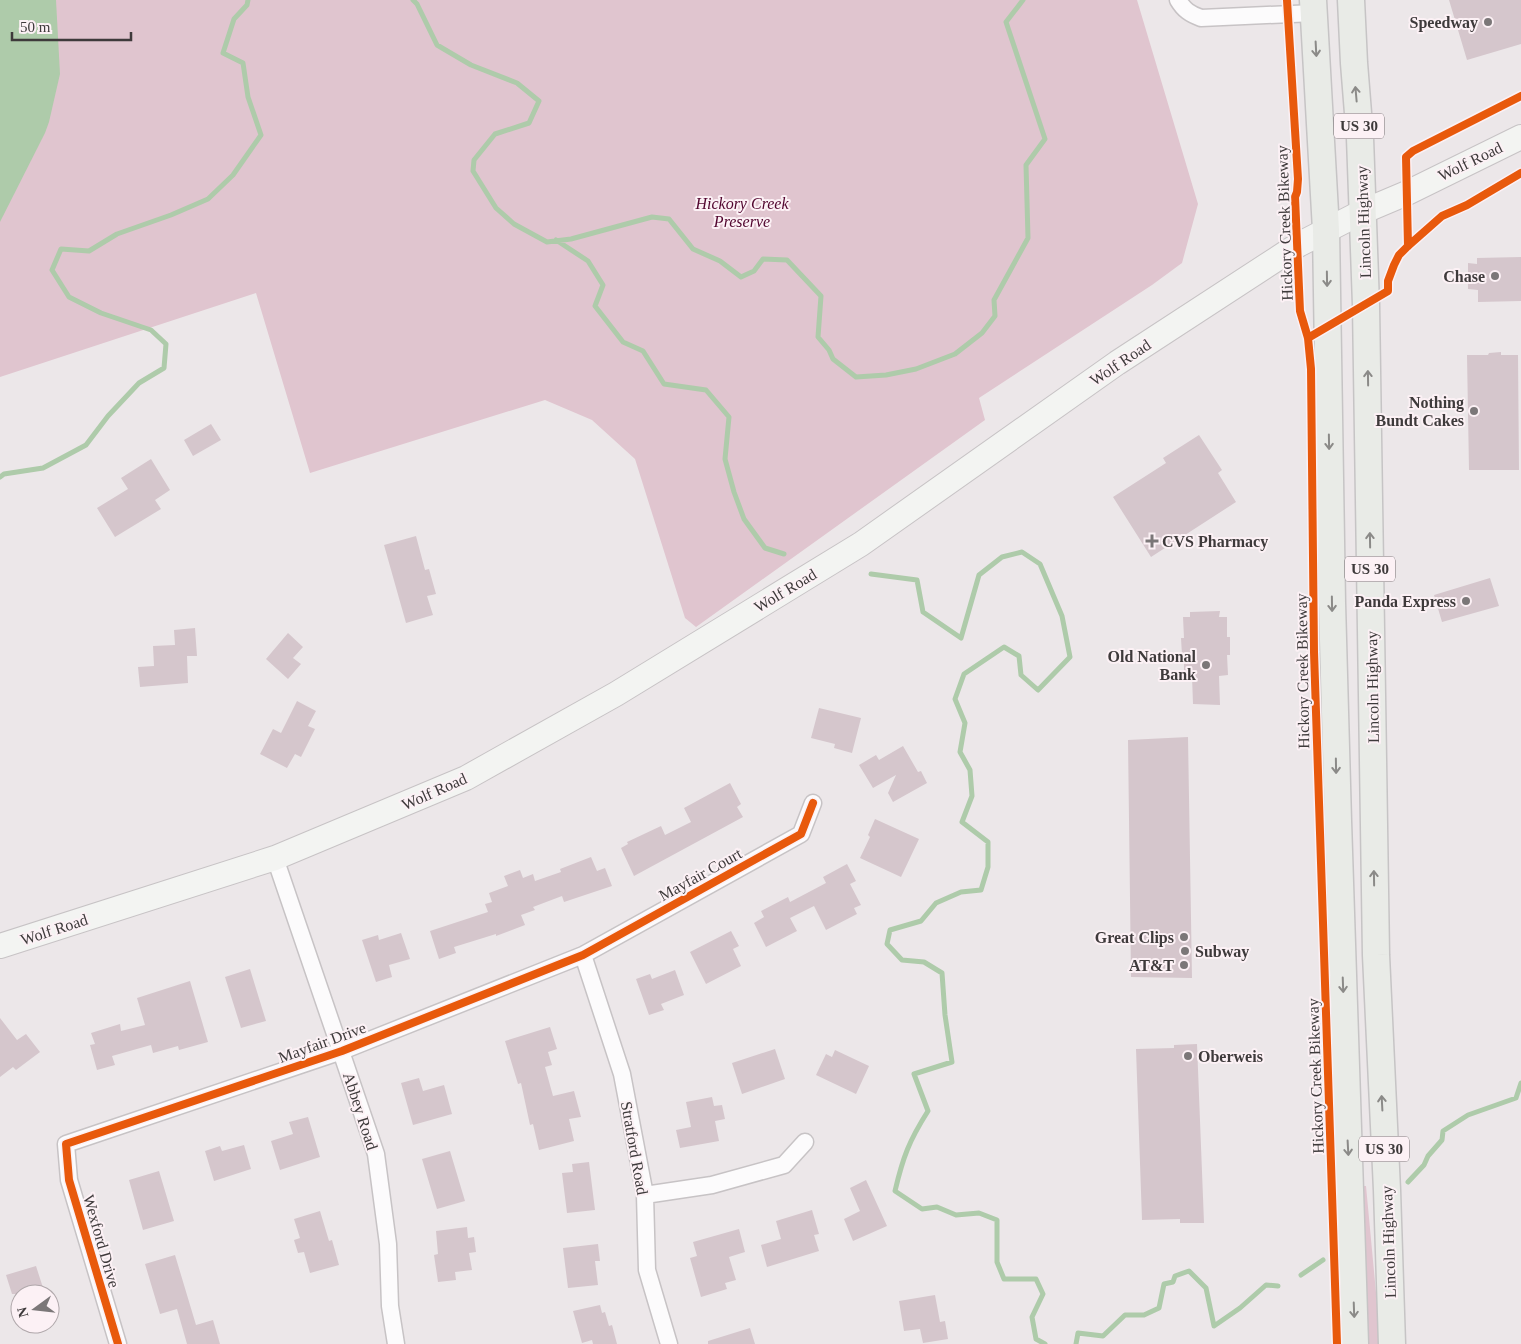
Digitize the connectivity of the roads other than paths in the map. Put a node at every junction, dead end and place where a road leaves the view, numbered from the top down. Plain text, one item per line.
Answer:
1 (1178, 0) edge
2 (1351, 0) edge
3 (1314, 6) edge
4 (1521, 137) edge
5 (1362, 212) junction
6 (1326, 230) junction
7 (813, 803) dead end
8 (275, 858) junction
9 (0, 946) edge
10 (583, 955) junction
11 (342, 1051) junction
12 (804, 1142) dead end
13 (66, 1144) joint
14 (645, 1195) junction
15 (118, 1344) edge
16 (396, 1344) edge
17 (668, 1344) edge
18 (1355, 1344) edge
19 (1392, 1344) edge

1 - 3 street
5 -> 2 main road, Lincoln Highway / US 30
3 -> 6 main road, US 30
4 - 5 main road, Wolf Road
5 - 6 main road, Wolf Road
19 -> 5 main road, Lincoln Highway / US 30
6 - 8 main road, Wolf Road
6 -> 18 main road, US 30
7 - 10 street, Mayfair Court
8 - 9 main road, Wolf Road
8 - 11 street, Abbey Road
10 - 11 street, Mayfair Drive
10 - 14 street, Stratford Road
11 - 13 street, Mayfair Drive
11 - 16 street, Abbey Road
12 - 14 street
13 - 15 street, Wexford Drive
14 - 17 street, Stratford Road

